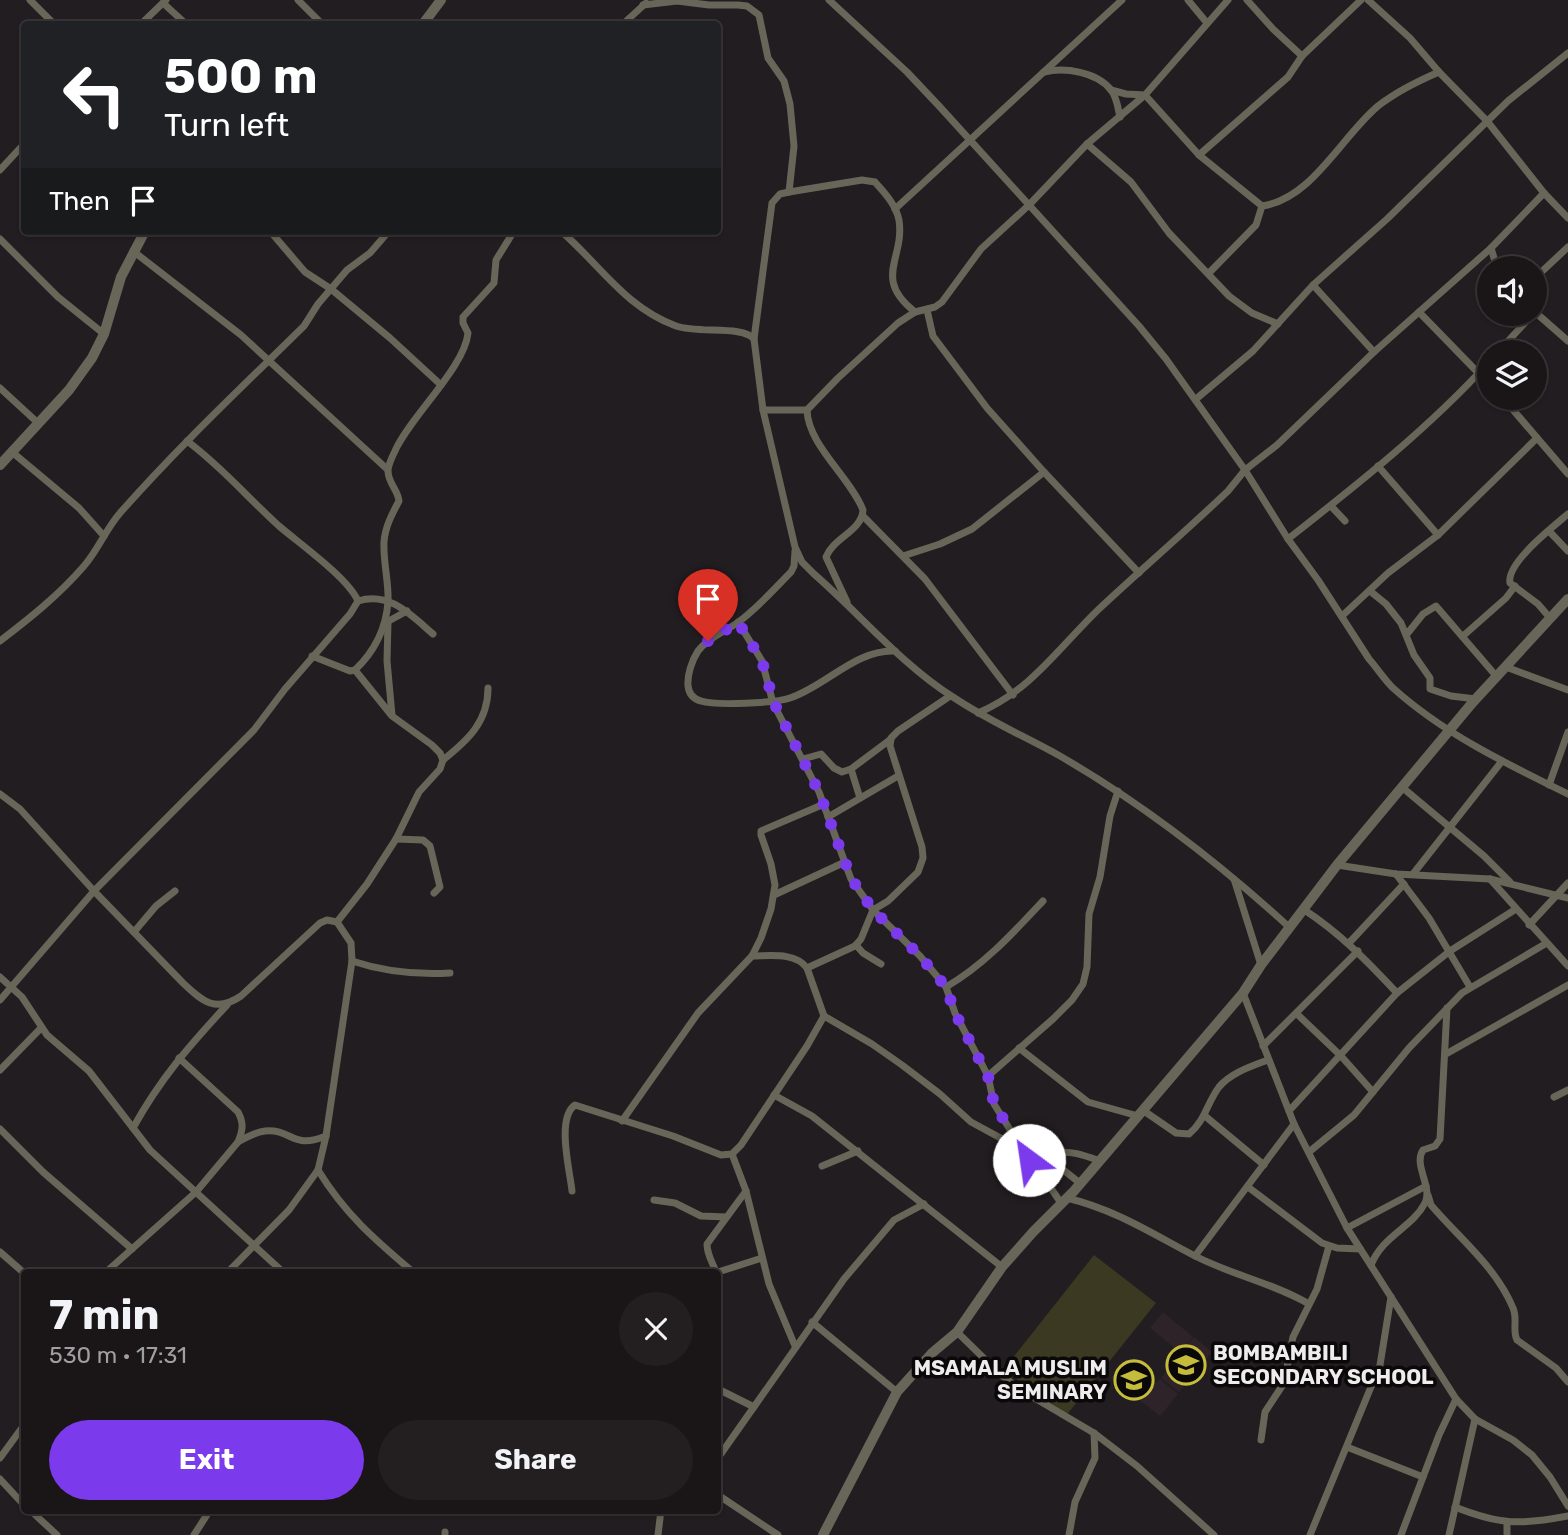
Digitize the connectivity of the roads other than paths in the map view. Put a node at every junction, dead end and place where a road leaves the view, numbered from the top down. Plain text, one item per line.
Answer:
1 (30, 0) edge
2 (298, 0) edge
3 (441, 0) edge
4 (829, 0) edge
5 (1122, 0) edge
6 (1188, 0) edge
7 (1228, 0) edge
8 (1247, 0) edge
9 (1361, 0) edge
10 (1368, 0) edge
11 (165, 1) edge
12 (646, 3) edge
13 (51, 21) edge
14 (144, 21) edge
15 (183, 21) edge
16 (319, 21) edge
17 (424, 21) edge
18 (626, 21) edge
19 (1207, 23) junction
20 (1568, 53) edge
21 (1302, 56) junction
22 (1439, 72) junction
23 (1042, 73) junction
24 (1111, 90) junction
25 (1145, 95) junction
26 (1120, 117) junction
27 (1487, 121) junction
28 (971, 141) junction
29 (1087, 144) junction
30 (21, 147) edge
31 (1199, 155) junction
32 (0, 170) edge
33 (789, 192) junction
34 (1544, 193) junction
35 (1029, 205) junction
36 (1262, 206) junction
37 (895, 209) junction
38 (1568, 218) edge
39 (143, 235) edge
40 (273, 235) edge
41 (385, 235) edge
42 (512, 235) edge
43 (565, 235) edge
44 (0, 239) edge
45 (1568, 247) edge
46 (1491, 248) junction
47 (133, 251) junction
48 (1493, 256) edge
49 (1547, 267) edge
50 (1209, 274) junction
51 (1313, 285) junction
52 (331, 289) junction
53 (927, 310) junction
54 (915, 312) junction
55 (1419, 312) junction
56 (1278, 324) junction
57 (1547, 324) edge
58 (1522, 326) edge
59 (104, 334) junction
60 (754, 339) junction
61 (1509, 340) edge
62 (1568, 341) edge
63 (1374, 352) junction
64 (268, 360) junction
65 (1477, 371) edge
66 (1477, 375) edge
67 (441, 385) junction
68 (0, 388) edge
69 (1196, 399) junction
70 (763, 410) junction
71 (807, 410) junction
72 (1513, 410) edge
73 (38, 424) junction
74 (1537, 438) junction
75 (187, 441) junction
76 (12, 452) junction
77 (0, 465) edge
78 (1378, 466) junction
79 (387, 469) junction
80 (1245, 470) junction
81 (1044, 472) junction
82 (1568, 474) edge
83 (1331, 506) junction
84 (1568, 514) edge
85 (863, 516) junction
86 (1345, 522) dead end
87 (1549, 531) junction
88 (104, 536) junction
89 (1438, 536) junction
90 (1288, 539) junction
91 (795, 547) junction
92 (1568, 551) edge
93 (903, 556) junction
94 (1139, 573) junction
95 (1515, 586) junction
96 (1370, 591) junction
97 (1568, 599) edge
98 (358, 601) junction
99 (388, 601) junction
100 (848, 604) junction
101 (407, 611) junction
102 (1342, 616) junction
103 (1550, 618) junction
104 (386, 622) junction
105 (738, 622) junction
106 (433, 634) dead end
107 (1407, 634) junction
108 (1463, 636) junction
109 (0, 641) edge
110 (896, 651) junction
111 (312, 656) junction
112 (1506, 667) junction
113 (355, 670) junction
114 (1497, 677) junction
115 (488, 688) dead end
116 (1568, 690) edge
117 (1013, 695) junction
118 (950, 696) junction
119 (1476, 699) junction
120 (774, 703) junction
121 (978, 713) junction
122 (392, 716) junction
123 (1451, 731) junction
124 (1568, 732) edge
125 (891, 738) junction
126 (803, 759) junction
127 (443, 760) junction
128 (1502, 761) junction
129 (851, 769) junction
130 (898, 776) junction
131 (1549, 785) junction
132 (1403, 788) junction
133 (1118, 791) junction
134 (0, 794) edge
135 (1568, 794) edge
136 (860, 798) junction
137 (824, 804) junction
138 (828, 817) junction
139 (1451, 828) junction
140 (396, 839) junction
141 (845, 862) junction
142 (1337, 865) junction
143 (1396, 874) junction
144 (1413, 874) junction
145 (1234, 876) junction
146 (1490, 879) junction
147 (1510, 882) junction
148 (1568, 883) edge
149 (1404, 884) junction
150 (94, 891) junction
151 (175, 891) dead end
152 (433, 893) dead end
153 (774, 895) junction
154 (1557, 895) junction
155 (1568, 898) edge
156 (1043, 901) dead end
157 (1303, 909) junction
158 (1516, 909) junction
159 (873, 910) junction
160 (337, 922) junction
161 (1529, 925) junction
162 (1289, 927) junction
163 (134, 932) junction
164 (1349, 943) junction
165 (856, 944) junction
166 (1545, 944) junction
167 (1358, 951) junction
168 (1450, 951) junction
169 (752, 956) junction
170 (352, 961) junction
171 (881, 964) dead end
172 (1261, 965) junction
173 (1568, 966) edge
174 (807, 968) junction
175 (450, 973) dead end
176 (0, 977) edge
177 (1568, 985) edge
178 (13, 986) junction
179 (946, 987) junction
180 (1470, 987) junction
181 (1243, 993) junction
182 (1397, 993) junction
183 (0, 1000) edge
184 (227, 1005) junction
185 (1447, 1007) junction
186 (1297, 1014) junction
187 (824, 1016) junction
188 (41, 1028) junction
189 (1263, 1046) junction
190 (1019, 1048) junction
191 (1446, 1054) junction
192 (1341, 1056) junction
193 (179, 1058) junction
194 (1268, 1059) junction
195 (0, 1070) edge
196 (988, 1076) junction
197 (1568, 1090) edge
198 (1373, 1092) junction
199 (774, 1095) junction
200 (1554, 1097) dead end
201 (1289, 1111) junction
202 (1141, 1113) junction
203 (1205, 1116) junction
204 (622, 1121) junction
205 (1294, 1124) junction
206 (133, 1128) junction
207 (0, 1129) edge
208 (326, 1136) junction
209 (239, 1142) junction
210 (1017, 1147) junction
211 (858, 1151) junction
212 (1309, 1153) junction
213 (732, 1154) junction
214 (1051, 1160) junction
215 (1100, 1161) junction
216 (1264, 1165) junction
217 (822, 1166) dead end
218 (318, 1170) junction
219 (1037, 1170) junction
220 (1081, 1184) junction
221 (1426, 1186) junction
222 (1248, 1187) junction
223 (572, 1191) dead end
224 (746, 1191) junction
225 (196, 1192) junction
226 (1428, 1195) junction
227 (654, 1200) dead end
228 (1064, 1201) junction
229 (924, 1204) junction
230 (726, 1217) junction
231 (1347, 1228) junction
232 (255, 1245) junction
233 (1329, 1246) junction
234 (132, 1249) junction
235 (1360, 1249) junction
236 (0, 1252) edge
237 (1195, 1256) junction
238 (762, 1258) junction
239 (1371, 1265) junction
240 (1002, 1267) junction
241 (109, 1269) edge
242 (231, 1269) edge
243 (280, 1269) edge
244 (409, 1269) edge
245 (716, 1269) edge
246 (21, 1270) edge
247 (721, 1271) edge
248 (1391, 1297) junction
249 (1309, 1304) junction
250 (812, 1322) junction
251 (957, 1332) junction
252 (795, 1346) junction
253 (1568, 1382) edge
254 (721, 1390) edge
255 (897, 1392) junction
256 (1456, 1399) junction
257 (754, 1407) junction
258 (1475, 1419) junction
259 (21, 1429) edge
260 (1094, 1433) junction
261 (1261, 1440) dead end
262 (1347, 1447) junction
263 (721, 1454) edge
264 (0, 1458) edge
265 (1423, 1477) junction
266 (0, 1479) edge
267 (721, 1497) edge
268 (21, 1502) edge
269 (1568, 1506) edge
270 (1455, 1507) junction
271 (34, 1514) edge
272 (207, 1514) edge
273 (661, 1514) edge
274 (1568, 1516) edge
275 (1507, 1523) junction
276 (57, 1535) edge
277 (194, 1535) edge
278 (659, 1535) edge
279 (778, 1535) edge
280 (823, 1535) edge
281 (1069, 1535) edge
282 (1214, 1535) edge
283 (1310, 1535) edge
284 (1401, 1535) edge
285 (1449, 1535) edge
286 (1507, 1535) edge

1 - 13 street
2 - 16 street
3 - 17 street
4 - 28 street
5 - 23 street
6 - 19 street
7 - 19 street
8 - 21 street
9 - 21 street
10 - 22 street
11 - 14 street
11 - 15 street
12 - 18 street
12 - 33 street
19 - 25 street
20 - 27 street
21 - 31 street
22 - 27 street
22 - 36 street
23 - 24 street
23 - 28 street
24 - 25 street
24 - 26 street
25 - 26 street
25 - 31 street
26 - 29 street
27 - 34 street
27 - 51 street
28 - 35 street
28 - 37 street
29 - 35 street
29 - 50 street
30 - 32 street
31 - 36 street
33 - 37 street
33 - 60 street
34 - 38 street
34 - 46 street
35 - 53 street
35 - 69 street
36 - 50 street
37 - 54 street
39 - 47 street
40 - 52 street
41 - 52 street
42 - 67 street
43 - 60 street
44 - 59 street
45 - 49 street
46 - 48 street
46 - 55 street
47 - 59 street
47 - 64 street
50 - 56 street
51 - 56 street
51 - 63 street
52 - 64 street
52 - 67 street
53 - 54 street
53 - 81 street
54 - 71 street
55 - 63 street
55 - 65 street
56 - 69 street
57 - 62 street
58 - 61 street
59 - 73 street
60 - 70 street
63 - 80 street
64 - 75 street
64 - 79 street
66 - 78 street
67 - 79 street
68 - 73 street
69 - 80 street
70 - 71 street
70 - 91 street
71 - 85 street
72 - 74 street
73 - 76 street
74 - 82 street
74 - 89 street
75 - 88 street
75 - 98 street
76 - 77 street
76 - 88 street
78 - 83 street
78 - 89 street
79 - 99 street
80 - 90 street
80 - 94 street
81 - 93 street
81 - 94 street
83 - 86 street
83 - 90 street
84 - 87 street
85 - 93 street
85 - 100 street
87 - 92 street
87 - 95 street
88 - 109 street
89 - 96 street
90 - 102 street
91 - 100 street
91 - 105 street
93 - 117 street
94 - 117 street
95 - 103 street
95 - 108 street
96 - 102 street
96 - 107 street
97 - 103 street
98 - 99 street
98 - 111 street
99 - 101 street
99 - 104 street
100 - 110 street
101 - 104 street
101 - 106 street
102 - 123 street
103 - 112 street
104 - 113 street
104 - 122 street
105 - 120 street
105 - 120 street
107 - 108 street
107 - 119 street
108 - 114 street
110 - 118 street
110 - 120 street
111 - 113 street
111 - 150 street
112 - 114 street
112 - 116 street
113 - 122 street
114 - 119 street
115 - 127 street
117 - 121 street
118 - 121 street
118 - 125 street
119 - 123 street
120 - 126 street
121 - 133 street
122 - 127 street
123 - 128 street
123 - 132 street
124 - 131 street
125 - 129 street
125 - 130 street
126 - 129 street
126 - 137 street
127 - 140 street
128 - 131 street
128 - 139 street
129 - 136 street
130 - 136 street
130 - 159 street
131 - 135 street
132 - 139 street
132 - 142 street
133 - 145 street
133 - 190 street
134 - 150 street
136 - 138 street
137 - 138 street
137 - 153 street
138 - 141 street
139 - 144 street
139 - 147 street
140 - 152 street
140 - 160 street
141 - 153 street
141 - 159 street
142 - 143 street
142 - 157 street
143 - 144 street
143 - 149 street
144 - 146 street
145 - 162 street
145 - 172 street
146 - 147 street
146 - 158 street
147 - 154 street
148 - 154 street
149 - 164 street
149 - 168 street
150 - 163 street
150 - 178 street
151 - 163 street
153 - 169 street
154 - 155 street
154 - 161 street
156 - 179 street
157 - 162 street
157 - 164 street
158 - 161 street
158 - 168 street
159 - 165 street
159 - 179 street
160 - 170 street
160 - 184 street
161 - 166 street
162 - 172 street
163 - 184 street
164 - 167 street
165 - 171 street
165 - 174 street
166 - 173 street
166 - 180 street
167 - 182 street
167 - 186 street
168 - 180 street
168 - 182 street
169 - 174 street
169 - 204 street
170 - 175 street
170 - 208 street
172 - 181 street
174 - 187 street
176 - 178 street
177 - 191 street
178 - 183 street
178 - 188 street
179 - 196 street
180 - 185 street
181 - 189 street
181 - 202 street
182 - 192 street
184 - 193 street
185 - 191 street
185 - 198 street
186 - 189 street
186 - 192 street
187 - 199 street
187 - 210 street
188 - 195 street
188 - 206 street
189 - 194 street
190 - 196 street
190 - 202 street
191 - 221 street
192 - 198 street
192 - 201 street
193 - 206 street
193 - 209 street
194 - 201 street
194 - 203 street
196 - 210 street
197 - 200 street
198 - 212 street
199 - 211 street
199 - 213 street
201 - 205 street
202 - 203 street
202 - 215 street
203 - 216 street
204 - 213 street
204 - 223 street
205 - 212 street
205 - 216 street
206 - 225 street
207 - 234 street
208 - 209 street
208 - 218 street
209 - 225 street
210 - 219 street
211 - 217 street
211 - 229 street
212 - 231 street
213 - 224 street
214 - 215 street
214 - 219 street
214 - 220 street
215 - 220 street
216 - 222 street
218 - 232 street
218 - 244 street
219 - 228 street
220 - 228 street
221 - 226 street
221 - 231 street
222 - 233 street
222 - 237 street
224 - 230 street
224 - 238 street
225 - 232 street
225 - 234 street
226 - 239 street
226 - 253 street
227 - 230 street
228 - 237 street
228 - 240 street
229 - 240 street
229 - 250 street
230 - 245 street
231 - 235 street
232 - 242 street
232 - 243 street
233 - 235 street
233 - 249 street
234 - 241 street
235 - 239 street
236 - 246 street
237 - 249 street
238 - 247 street
238 - 252 street
239 - 248 street
240 - 251 street
248 - 256 street
248 - 262 street
249 - 261 street
250 - 252 street
250 - 255 street
251 - 255 street
251 - 260 street
252 - 257 street
254 - 257 street
255 - 280 street
256 - 258 street
256 - 265 street
257 - 263 street
258 - 269 street
258 - 270 street
259 - 264 street
260 - 281 street
260 - 282 street
262 - 265 street
262 - 283 street
265 - 284 street
266 - 268 street
267 - 279 street
270 - 275 street
270 - 285 street
271 - 276 street
272 - 277 street
273 - 278 street
274 - 275 street
275 - 286 street

